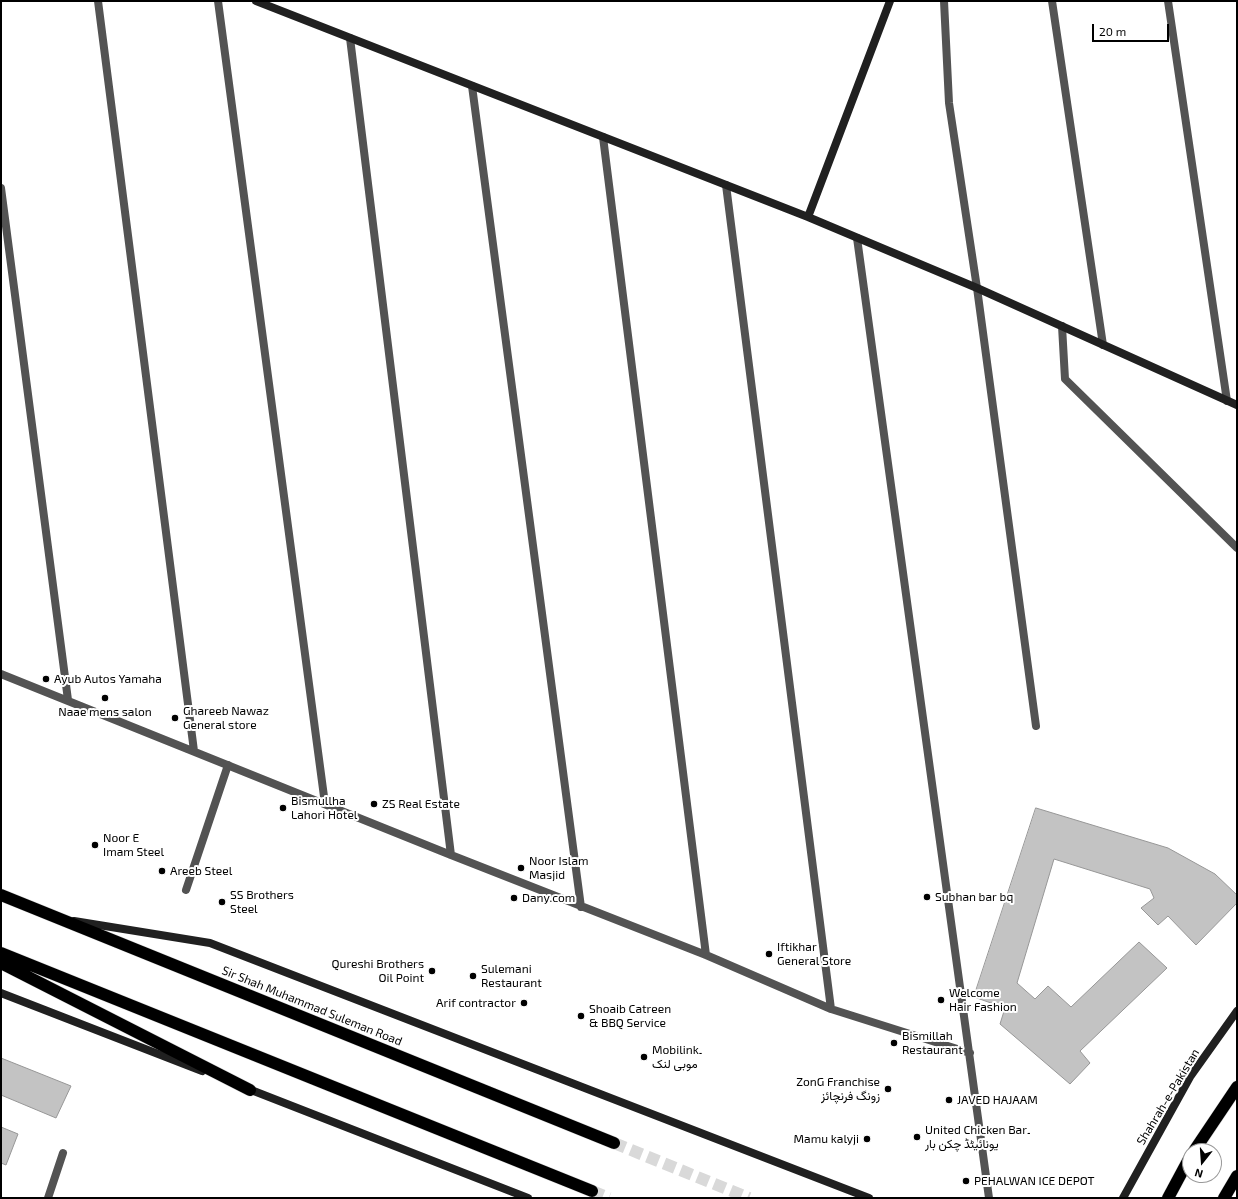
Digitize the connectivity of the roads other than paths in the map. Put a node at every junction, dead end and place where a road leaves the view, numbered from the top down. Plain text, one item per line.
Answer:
1 (98, 1) edge
2 (218, 1) edge
3 (256, 1) edge
4 (890, 1) edge
5 (944, 1) edge
6 (1052, 1) edge
7 (1168, 1) edge
8 (350, 38) junction
9 (472, 86) junction
10 (603, 137) junction
11 (726, 185) junction
12 (1, 188) edge
13 (808, 217) junction
14 (857, 238) junction
15 (977, 288) junction
16 (1062, 326) junction
17 (1103, 345) junction
18 (1227, 401) junction
19 (1237, 405) edge
20 (1237, 548) edge
21 (1, 674) edge
22 (68, 700) junction
23 (1036, 726) dead end
24 (194, 751) junction
25 (228, 765) junction
26 (325, 804) junction
27 (451, 856) junction
28 (186, 890) dead end
29 (1, 895) edge
30 (581, 907) junction
31 (56, 918) junction
32 (1, 953) edge
33 (706, 955) junction
34 (1, 963) edge
35 (1, 993) edge
36 (831, 1009) junction
37 (1237, 1011) edge
38 (970, 1053) junction
39 (1237, 1087) edge
40 (250, 1090) junction
41 (614, 1143) tunnel mouth
42 (1199, 1143) edge
43 (63, 1153) dead end
44 (1182, 1172) edge
45 (1237, 1176) edge
46 (592, 1191) tunnel mouth
47 (48, 1198) edge
48 (528, 1198) edge
49 (869, 1198) edge
50 (989, 1198) edge
51 (1123, 1198) edge
52 (1168, 1198) edge
53 (1224, 1198) edge

1 - 24 street
2 - 26 street
3 - 8 street
4 - 13 street
5 - 15 street
6 - 17 street
7 - 18 street
8 - 9 street
8 - 27 street
9 - 10 street
9 - 30 street
10 - 11 street
10 - 33 street
11 - 13 street
11 - 36 street
12 - 22 street
13 - 14 street
14 - 15 street
14 - 38 street
15 - 16 street
15 - 23 street
16 - 17 street
16 - 20 street
17 - 18 street
18 - 19 street
21 - 22 street
22 - 24 street
24 - 25 street
25 - 26 street
25 - 28 street
26 - 27 street
27 - 30 street
29 - 31 highway, Sir Shah Muhammad Suleman Road
30 - 33 street
31 - 41 highway, Sir Shah Muhammad Suleman Road
31 - 49 street
32 - 46 highway
33 - 36 street
34 - 40 highway
35 - 40 street
36 - 38 street
37 - 51 street, Shahrah-e-Pakistan
38 - 50 street
39 - 42 highway
40 - 48 street
43 - 47 street
44 - 52 highway
45 - 53 highway

